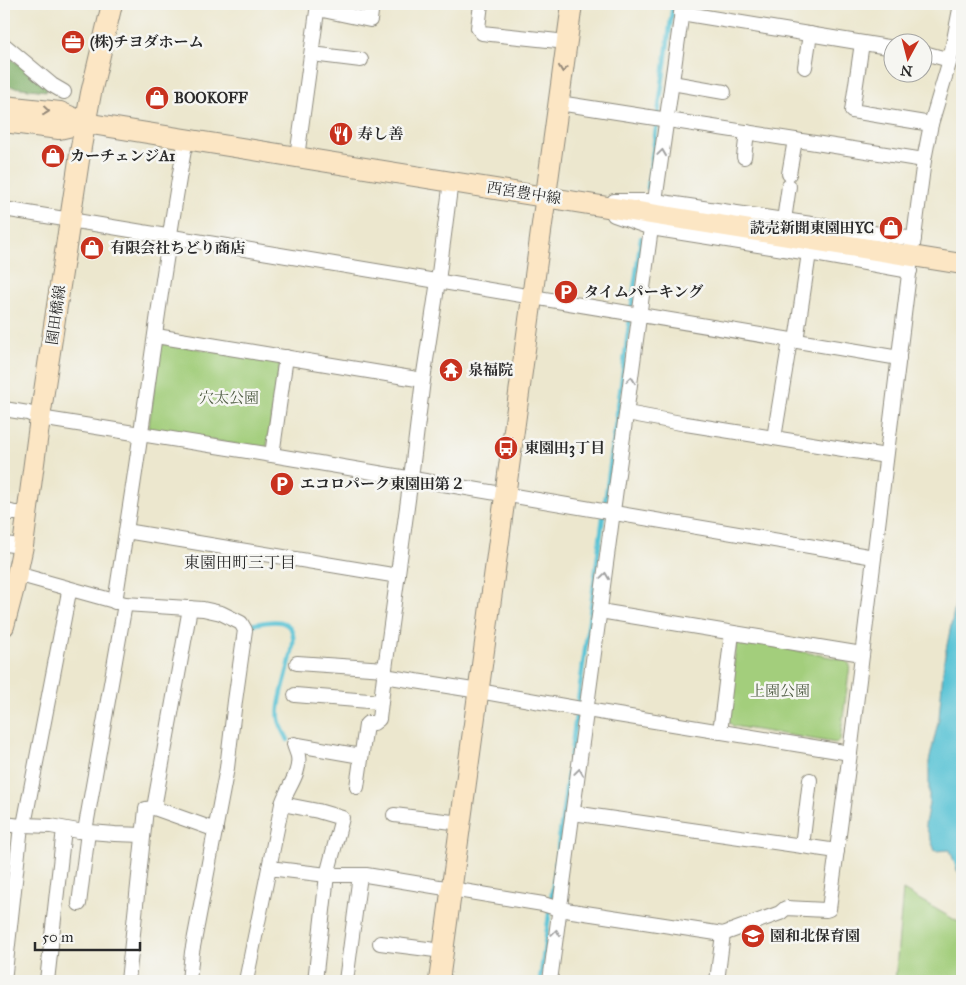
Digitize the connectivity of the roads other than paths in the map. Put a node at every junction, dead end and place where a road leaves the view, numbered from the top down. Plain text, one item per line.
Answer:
1 (112, 4) edge
2 (372, 4) edge
3 (481, 4) edge
4 (572, 4) edge
5 (961, 4) edge
6 (318, 7) edge
7 (682, 8) edge
8 (810, 34) junction
9 (567, 42) junction
10 (862, 43) junction
11 (4, 45) edge
12 (884, 46) edge
13 (312, 54) junction
14 (934, 56) edge
15 (361, 60) dead end
16 (950, 60) junction
17 (805, 67) dead end
18 (672, 83) junction
19 (64, 92) dead end
20 (724, 92) dead end
21 (559, 103) junction
22 (4, 106) edge
23 (661, 119) junction
24 (4, 122) edge
25 (85, 123) junction
26 (931, 124) junction
27 (747, 132) junction
28 (186, 139) junction
29 (795, 140) junction
30 (297, 157) junction
31 (744, 157) dead end
32 (924, 160) junction
33 (451, 181) junction
34 (545, 197) junction
35 (573, 201) junction
36 (655, 201) junction
37 (4, 210) edge
38 (70, 220) junction
39 (784, 220) junction
40 (651, 228) junction
41 (169, 237) junction
42 (812, 247) junction
43 (909, 255) junction
44 (958, 263) edge
45 (438, 281) junction
46 (532, 296) junction
47 (634, 313) junction
48 (156, 336) junction
49 (793, 341) junction
50 (286, 357) junction
51 (899, 358) junction
52 (423, 380) junction
53 (4, 409) edge
54 (627, 413) junction
55 (40, 418) junction
56 (142, 433) junction
57 (774, 438) junction
58 (272, 455) junction
59 (886, 456) junction
60 (411, 478) junction
61 (505, 494) junction
62 (4, 510) edge
63 (607, 511) junction
64 (27, 513) junction
65 (126, 532) junction
66 (13, 545) edge
67 (874, 557) junction
68 (17, 574) junction
69 (398, 576) junction
70 (71, 590) junction
71 (120, 603) junction
72 (190, 608) junction
73 (600, 612) junction
74 (4, 626) edge
75 (732, 633) junction
76 (862, 654) junction
77 (297, 663) dead end
78 (385, 673) junction
79 (479, 691) junction
80 (295, 695) dead end
81 (381, 702) junction
82 (581, 709) junction
83 (720, 732) junction
84 (850, 753) junction
85 (361, 756) junction
86 (810, 780) dead end
87 (357, 787) dead end
88 (282, 804) junction
89 (154, 808) junction
90 (573, 813) junction
91 (394, 815) dead end
92 (461, 823) junction
93 (4, 824) edge
94 (22, 826) junction
95 (64, 829) junction
96 (216, 830) junction
97 (86, 832) junction
98 (143, 834) junction
99 (802, 846) junction
100 (837, 850) junction
101 (269, 868) junction
102 (327, 875) junction
103 (360, 875) junction
104 (452, 890) junction
105 (79, 904) dead end
106 (552, 907) junction
107 (723, 934) junction
108 (380, 943) dead end
109 (444, 951) junction
110 (4, 981) edge
111 (48, 981) edge
112 (128, 981) edge
113 (189, 981) edge
114 (246, 981) edge
115 (315, 981) edge
116 (346, 981) edge
117 (439, 981) edge
118 (550, 981) edge
119 (717, 981) edge

1 - 25 street, 園田橋線
2 - 6 street
3 - 9 street
4 - 9 street
5 - 16 street
6 - 13 street
7 - 8 street
7 - 18 street
8 - 10 street
8 - 17 street
9 -> 21 street
10 - 12 street
10 - 26 street
11 - 19 street
13 - 15 street
13 - 30 street
14 - 16 street
16 - 26 street
18 - 20 street
18 - 23 street
21 - 23 street
21 - 34 street
22 -> 25 street, 西宮豊中線
23 - 27 street
36 -> 23 street
24 - 25 street, 西宮豊中線
25 - 28 street, 西宮豊中線
25 - 38 street, 園田橋線
26 - 32 street
27 - 29 street
27 - 31 street
28 - 30 street, 西宮豊中線
28 - 41 street
29 - 32 street
29 - 39 street
30 - 33 street, 西宮豊中線
32 - 43 street
33 - 34 street, 西宮豊中線
33 - 45 street
34 - 35 street, 西宮豊中線
34 - 46 street
35 - 36 street
35 - 40 street
35 - 42 street, 西宮豊中線
36 - 39 street
37 - 38 street
38 - 41 street
38 - 55 street, 園田橋線
39 - 43 street
40 - 42 street
40 - 47 street
41 - 45 street
41 - 48 street
42 - 43 street, 西宮豊中線
42 - 49 street
43 - 44 street, 西宮豊中線
43 - 51 street
45 - 46 street
45 - 52 street
46 - 47 street
46 - 61 street
47 - 49 street
54 -> 47 street
48 - 50 street
48 - 56 street
49 - 51 street
49 - 57 street
50 - 52 street
50 - 58 street
51 - 59 street
52 - 60 street
53 - 55 street
54 - 57 street
54 - 63 street
55 - 56 street
55 - 64 street, 園田橋線
56 - 58 street
56 - 65 street
57 - 59 street
58 - 60 street
59 - 67 street
60 - 61 street
60 - 69 street
61 - 63 street
61 - 79 street
62 - 64 street
63 - 67 street
73 -> 63 street
64 - 66 street, 園田橋線
65 - 69 street
65 - 71 street
66 - 68 street, 園田橋線
67 - 76 street
68 - 70 street
68 - 74 street, 園田橋線
69 - 78 street
70 - 71 street
70 - 94 street
71 - 72 street
71 - 97 street
72 - 89 street
72 - 96 street
73 - 75 street
73 - 82 street
75 - 76 street
75 - 83 street
76 - 84 street
77 - 78 street
78 - 79 street
78 - 81 street
79 - 82 street
79 - 92 street
80 - 81 street
81 - 85 street
82 - 83 street
90 -> 82 street
83 - 84 street
84 - 100 street
85 - 87 street
85 - 88 street
86 - 99 street
88 - 101 street
88 - 102 street
89 - 96 street
89 - 98 street
90 - 99 street
90 - 106 street
91 - 92 street
92 - 104 street
93 - 94 street
94 - 95 street
94 - 110 street
95 - 97 street
95 - 111 street
96 - 113 street
97 - 98 street
97 - 105 street
98 - 112 street
99 - 100 street
100 - 107 street
101 - 102 street
101 - 114 street
102 - 103 street
102 - 115 street
103 - 104 street
103 - 116 street
104 - 106 street
104 - 109 street
106 - 107 street
118 -> 106 street
107 - 119 street
108 - 109 street
109 - 117 street

